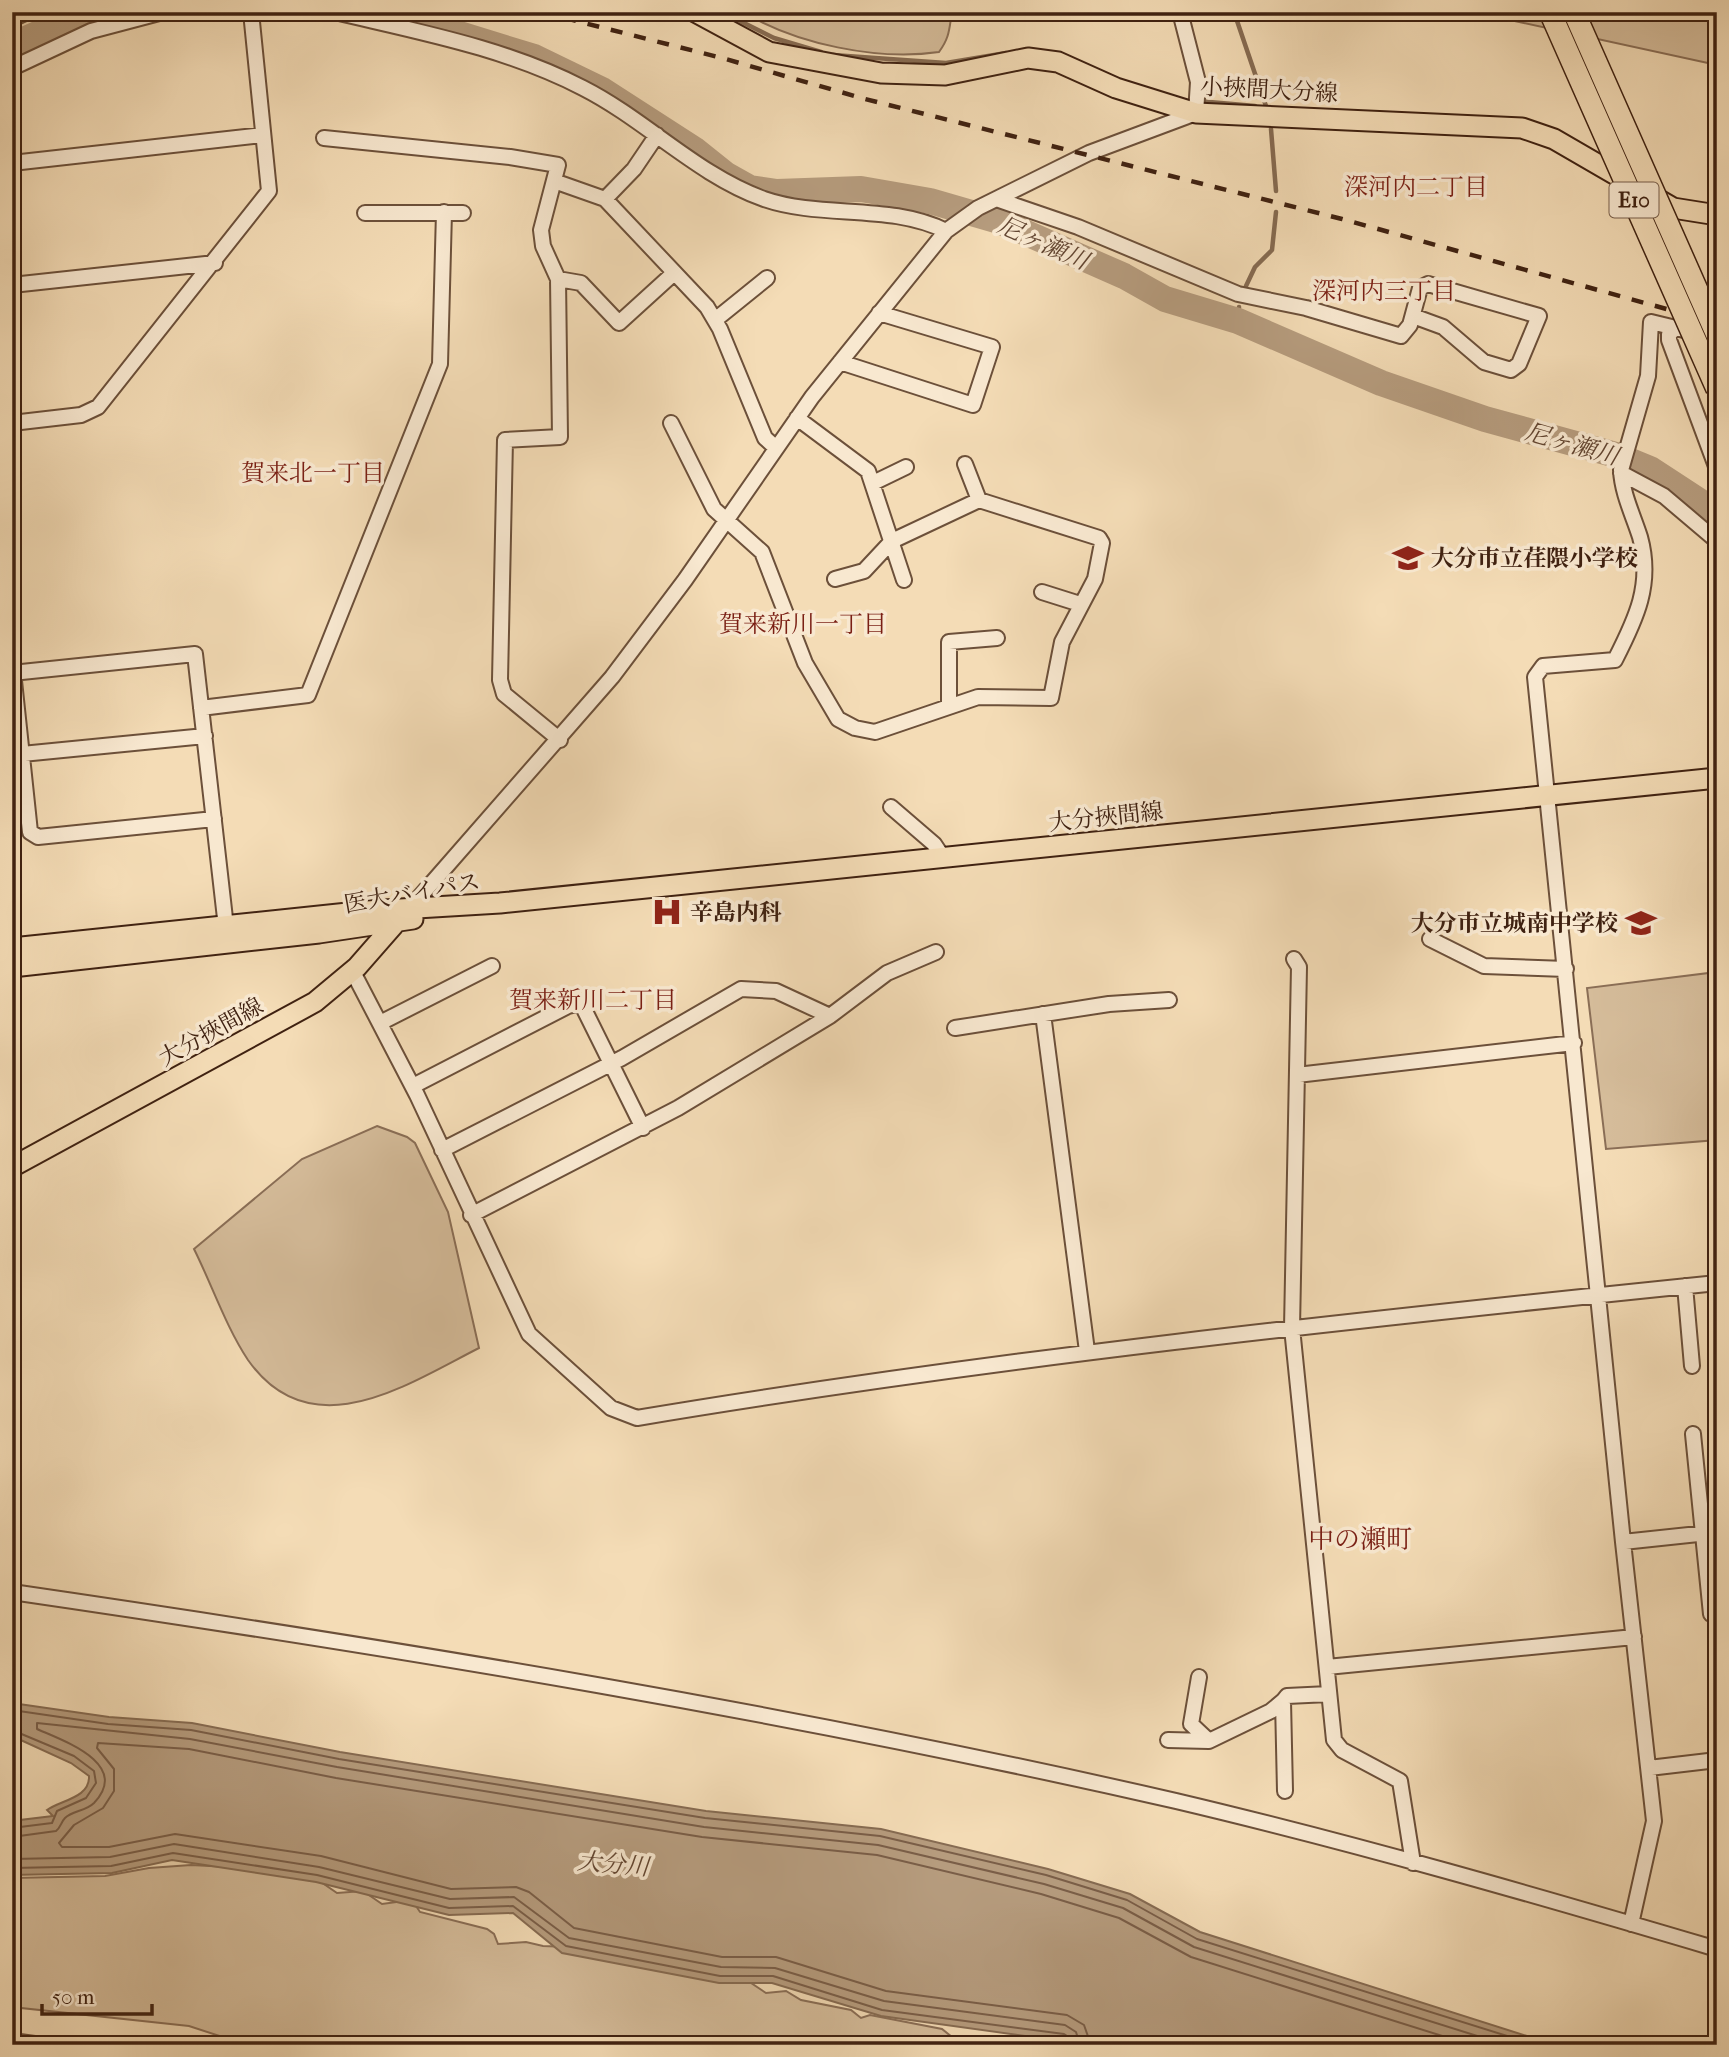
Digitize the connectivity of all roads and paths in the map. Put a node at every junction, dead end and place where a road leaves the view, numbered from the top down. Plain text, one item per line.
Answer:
1 (27, 12) edge
2 (163, 12) edge
3 (251, 12) edge
4 (335, 12) edge
5 (695, 12) edge
6 (1180, 12) edge
7 (1550, 12) edge
8 (1574, 12) edge
9 (12, 19) edge
10 (12, 68) edge
11 (1196, 113) junction
12 (263, 135) junction
13 (657, 135) junction
14 (324, 138) dead end
15 (12, 163) edge
16 (554, 181) junction
17 (605, 199) junction
18 (993, 200) junction
19 (444, 212) junction
20 (365, 213) dead end
21 (463, 213) dead end
22 (1717, 215) edge
23 (949, 227) junction
24 (215, 263) junction
25 (674, 273) junction
26 (767, 278) dead end
27 (558, 279) junction
28 (12, 285) edge
29 (879, 313) junction
30 (1413, 316) junction
31 (715, 320) junction
32 (1676, 327) junction
33 (1717, 336) edge
34 (840, 362) junction
35 (1717, 389) edge
36 (797, 418) junction
37 (12, 423) edge
38 (671, 423) dead end
39 (776, 448) junction
40 (965, 464) dead end
41 (906, 467) dead end
42 (1717, 469) edge
43 (1621, 473) junction
44 (873, 483) junction
45 (979, 500) junction
46 (726, 520) junction
47 (892, 541) junction
48 (1717, 541) edge
49 (835, 579) dead end
50 (904, 580) dead end
51 (1042, 592) dead end
52 (1080, 604) junction
53 (996, 638) dead end
54 (13, 669) edge
55 (949, 706) junction
56 (201, 708) junction
57 (205, 736) junction
58 (560, 740) junction
59 (22, 754) junction
60 (1717, 778) edge
61 (1549, 796) junction
62 (891, 807) dead end
63 (214, 819) junction
64 (944, 859) junction
65 (500, 903) joint
66 (404, 915) junction
67 (227, 934) junction
68 (1430, 939) dead end
69 (12, 948) edge
70 (936, 952) dead end
71 (1294, 959) dead end
72 (492, 966) dead end
73 (12, 967) edge
74 (1566, 969) junction
75 (353, 972) junction
76 (1169, 1000) dead end
77 (1043, 1014) junction
78 (830, 1016) junction
79 (380, 1023) junction
80 (955, 1028) dead end
81 (1574, 1043) junction
82 (610, 1063) junction
83 (1297, 1075) junction
84 (412, 1086) junction
85 (643, 1128) junction
86 (442, 1150) junction
87 (12, 1167) edge
88 (471, 1215) junction
89 (1717, 1283) edge
90 (1685, 1286) junction
91 (1600, 1296) junction
92 (1292, 1328) junction
93 (1087, 1351) junction
94 (1692, 1366) dead end
95 (1693, 1434) dead end
96 (1710, 1533) edge
97 (1623, 1542) junction
98 (12, 1592) edge
99 (1711, 1614) dead end
100 (1634, 1637) junction
101 (1326, 1667) junction
102 (1199, 1678) dead end
103 (1329, 1694) junction
104 (1283, 1701) junction
105 (1168, 1740) dead end
106 (1209, 1741) junction
107 (1717, 1760) edge
108 (1649, 1768) junction
109 (1285, 1791) dead end
110 (1413, 1863) junction
111 (1631, 1924) junction
112 (1717, 1949) edge
113 (12, 2041) edge
114 (42, 2045) edge

1 - 9 street
2 - 10 street
3 - 12 street
4 - 13 street
5 - 11 main road, 小挾間大分線
6 - 11 street
7 - 35 highway, E10, bridge
8 - 33 highway, E10, bridge
11 - 18 street
11 - 22 main road, 小挾間大分線
12 - 15 street
12 - 24 street
13 - 17 street
13 - 23 street
14 - 16 street
16 - 17 street
16 - 27 street
17 - 25 street
18 - 23 street
18 - 30 street
19 - 20 street
19 - 21 street
19 - 56 street
23 - 29 street
24 - 28 street
24 - 37 street
25 - 27 street
25 - 31 street
26 - 31 street
27 - 58 street
29 - 34 street
29 - 34 street
30 - 30 street
31 - 39 street
32 - 33 street
32 - 42 street
32 - 43 street
34 - 36 street
36 - 39 street
36 - 44 street
38 - 46 street
39 - 46 street
40 - 45 street
41 - 44 street
43 - 48 street
43 - 61 street
44 - 47 street
45 - 47 street
45 - 52 street
46 - 55 street
46 - 58 street
47 - 49 street
47 - 50 street
51 - 52 street
52 - 55 street
53 - 55 street
54 - 56 street
54 - 59 street
56 - 57 street
57 - 59 street
57 - 63 street
58 - 66 street
59 - 63 street
60 - 61 main road, 大分挾間線
61 - 64 main road, 大分挾間線
61 - 74 street
62 - 64 street
63 - 67 street
64 - 65 main road, 大分挾間線
65 - 66 main road, 医大バイパス
66 - 67 main road, 医大バイパス
66 - 75 main road, 大分挾間線
67 - 69 main road, 医大バイパス
67 - 73 main road, 医大バイパス
68 - 74 street
70 - 78 street
71 - 83 street
72 - 79 street
74 - 81 street
75 - 79 street
75 - 87 main road, 大分挾間線
76 - 77 street
77 - 80 street
77 - 93 street
78 - 82 street
78 - 85 street
79 - 84 street
81 - 83 street
81 - 91 street
82 - 84 street
82 - 85 street
82 - 86 street
83 - 92 street
84 - 86 street
85 - 88 street
86 - 88 street
88 - 93 street
89 - 90 street
90 - 91 street
90 - 94 street
91 - 92 street
91 - 97 street
92 - 93 street
92 - 101 street
95 - 96 street
96 - 97 street
96 - 99 street
97 - 100 street
98 - 110 street
100 - 101 street
100 - 108 street
101 - 103 street
102 - 106 street
103 - 104 street
103 - 110 street
104 - 106 street
104 - 109 street
105 - 106 street
107 - 108 street
108 - 111 street
110 - 111 street
111 - 112 street
113 - 114 street

